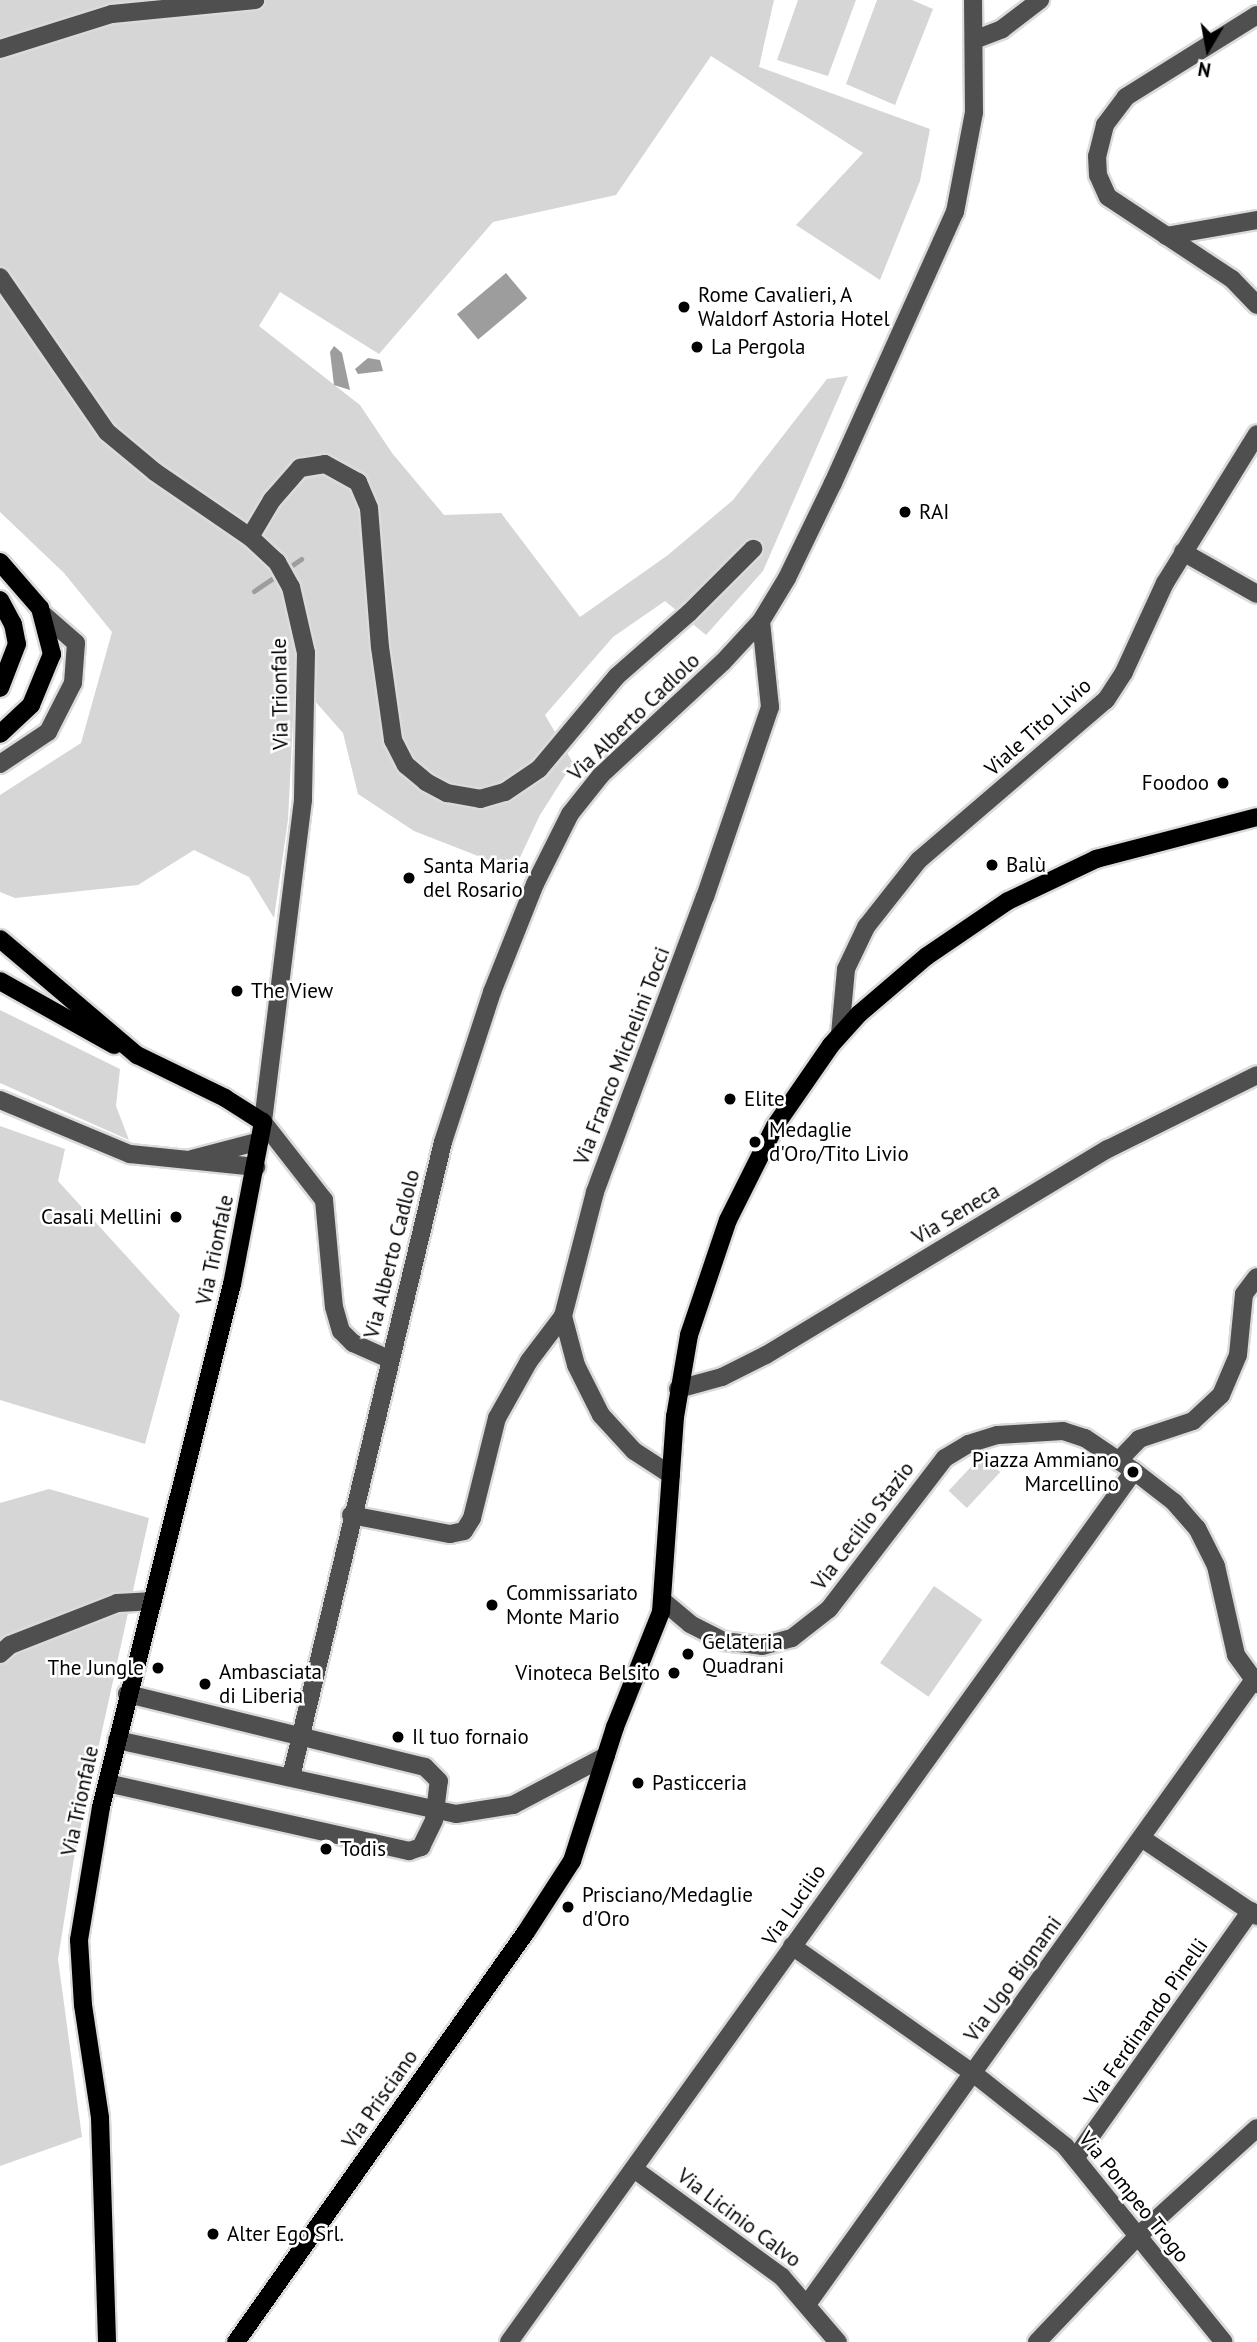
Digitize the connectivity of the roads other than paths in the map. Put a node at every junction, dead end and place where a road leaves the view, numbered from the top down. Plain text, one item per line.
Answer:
1 (169, 0) edge
2 (255, 0) edge
3 (973, 0) edge
4 (1040, 0) edge
5 (150, 7) junction
6 (1257, 15) edge
7 (974, 40) junction
8 (0, 49) edge
9 (1257, 220) edge
10 (1166, 236) junction
11 (0, 277) edge
12 (1257, 305) edge
13 (1257, 434) edge
14 (250, 537) junction
15 (753, 549) dead end
16 (1183, 552) junction
17 (0, 562) edge
18 (1257, 594) edge
19 (0, 600) edge
20 (44, 615) junction
21 (761, 621) junction
22 (0, 688) edge
23 (0, 734) edge
24 (0, 764) edge
25 (1257, 817) edge
26 (0, 939) edge
27 (0, 981) edge
28 (840, 1034) junction
29 (137, 1055) junction
30 (1257, 1075) edge
31 (0, 1100) edge
32 (263, 1122) junction
33 (260, 1141) junction
34 (187, 1160) junction
35 (256, 1167) junction
36 (1257, 1277) edge
37 (563, 1316) junction
38 (389, 1359) junction
39 (678, 1389) junction
40 (1113, 1456) junction
41 (1134, 1471) junction
42 (671, 1475) junction
43 (351, 1516) junction
44 (150, 1601) junction
45 (663, 1601) junction
46 (0, 1654) edge
47 (1255, 1682) edge
48 (127, 1694) junction
49 (302, 1736) junction
50 (117, 1740) junction
51 (606, 1756) junction
52 (291, 1777) junction
53 (107, 1783) junction
54 (436, 1811) junction
55 (1143, 1839) junction
56 (1254, 1914) edge
57 (792, 1946) junction
58 (973, 2073) junction
59 (1257, 2128) edge
60 (1076, 2157) junction
61 (634, 2169) junction
62 (1139, 2235) junction
63 (808, 2303) junction
64 (107, 2342) edge
65 (236, 2342) edge
66 (509, 2342) edge
67 (838, 2342) edge
68 (1037, 2342) edge
69 (1224, 2342) edge

1 - 5 street
2 - 5 street
3 - 7 street, Via Alberto Cadlolo
4 - 7 street
5 - 8 street
6 - 10 street
7 - 21 street, Via Alberto Cadlolo
9 - 10 street
10 - 12 street
11 - 14 street, Via Trionfale
13 - 16 street, Viale Tito Livio
14 - 15 street
14 - 32 street, Via Trionfale
16 - 18 street
16 - 28 street, Viale Tito Livio
17 - 20 main road
19 - 22 main road
20 - 23 main road
20 - 24 street
21 - 37 street, Via Franco Michelini Tocci
21 - 38 street, Via Alberto Cadlolo
25 - 28 main road, Via Prisciano
26 - 29 main road
27 - 29 main road
28 - 39 main road, Via Prisciano
29 - 32 main road
30 - 39 street, Via Seneca
31 - 34 street
32 - 33 main road, Via Trionfale
32 - 38 street
33 - 34 street
33 - 35 main road, Via Trionfale
34 - 35 street
35 - 44 main road, Via Trionfale
36 - 40 street
37 - 42 street, Via Franco Michelini Tocci
37 - 43 street
38 - 43 street, Via Alberto Cadlolo
39 - 42 main road, Via Prisciano
40 - 41 street
40 - 45 street, Via Cecilio Stazio
41 - 47 street
41 - 57 street, Via Lucilio
42 - 45 main road, Via Prisciano
43 - 49 street, Via Alberto Cadlolo
44 - 46 street
44 - 48 main road, Via Trionfale
45 - 51 main road, Via Prisciano
47 - 55 street, Via Ugo Bignami
48 - 49 street
48 - 50 main road, Via Trionfale
49 - 52 street, Via Alberto Cadlolo
49 - 54 street
50 - 52 street
50 - 53 main road, Via Trionfale
51 - 54 street
51 - 65 main road, Via Prisciano
52 - 54 street
53 - 54 street
53 - 64 main road, Via Trionfale
55 - 56 street
55 - 58 street, Via Ugo Bignami
56 - 60 street, Via Ferdinando Pinelli
57 - 58 street, Via Pompeo Trogo
57 - 61 street, Via Lucilio
58 - 60 street, Via Pompeo Trogo
58 - 63 street, Via Ugo Bignami
59 - 62 street
60 - 62 street, Via Pompeo Trogo
61 - 63 street, Via Licinio Calvo
61 - 66 street, Via Lucilio
62 - 68 street
62 - 69 street, Via Pompeo Trogo
63 - 67 street, Via Licinio Calvo

